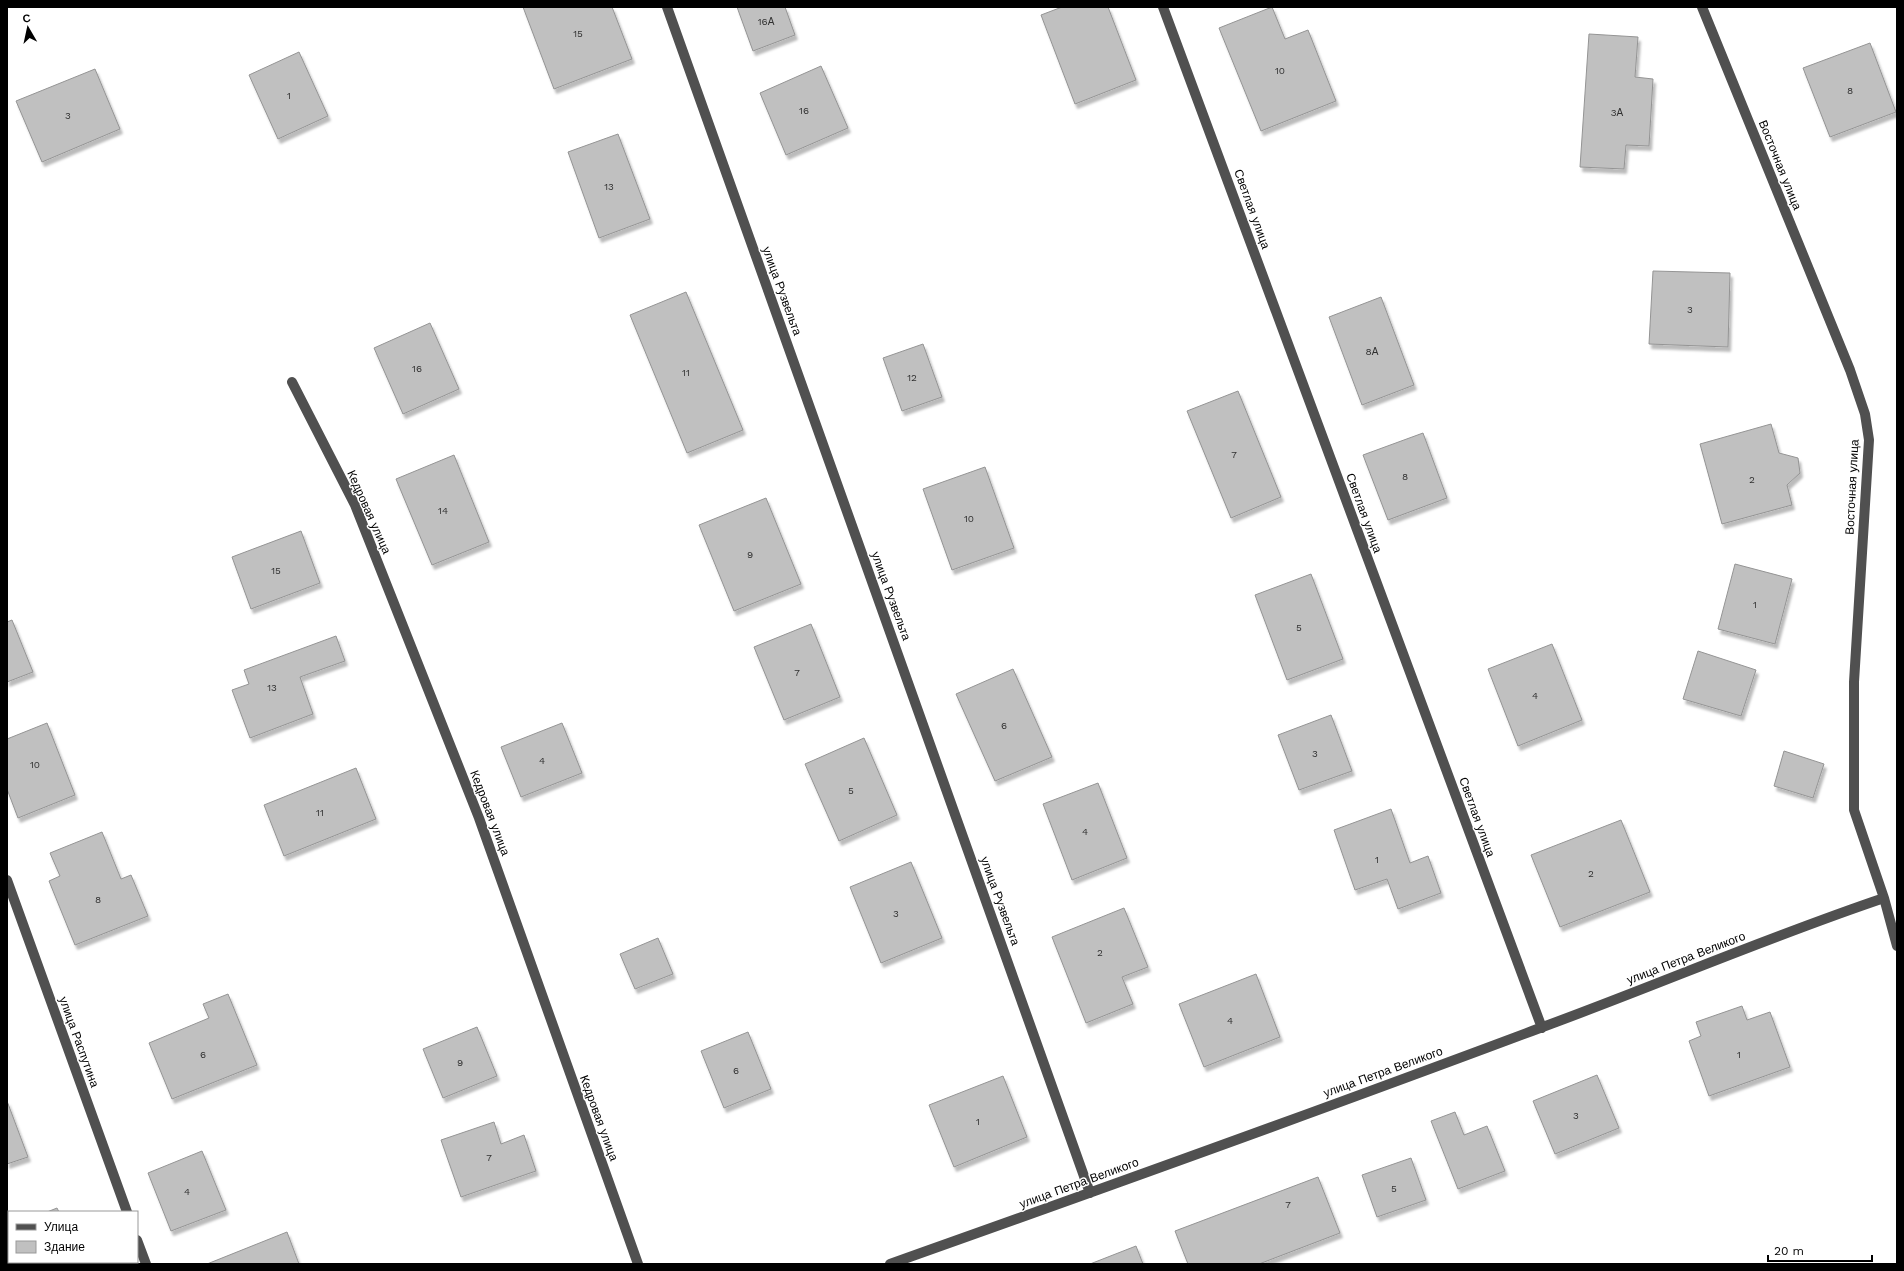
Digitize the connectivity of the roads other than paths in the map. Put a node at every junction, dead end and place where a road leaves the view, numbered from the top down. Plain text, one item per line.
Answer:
1 (667, 7) edge
2 (1163, 7) edge
3 (1702, 7) edge
4 (292, 382) dead end
5 (7, 880) edge
6 (1884, 898) junction
7 (1897, 946) edge
8 (1542, 1028) junction
9 (1090, 1193) junction
10 (127, 1211) edge
11 (138, 1243) edge
12 (146, 1264) edge
13 (638, 1264) edge
14 (890, 1264) edge

1 - 9 street, улица Рузвельта
2 - 8 street, Светлая улица
3 - 6 street, Восточная улица
4 - 13 street, Кедровая улица
5 - 10 street, улица Распутина
6 - 7 street, Восточная улица
6 - 8 street, улица Петра Великого
8 - 9 street, улица Петра Великого
9 - 14 street, улица Петра Великого
11 - 12 street

